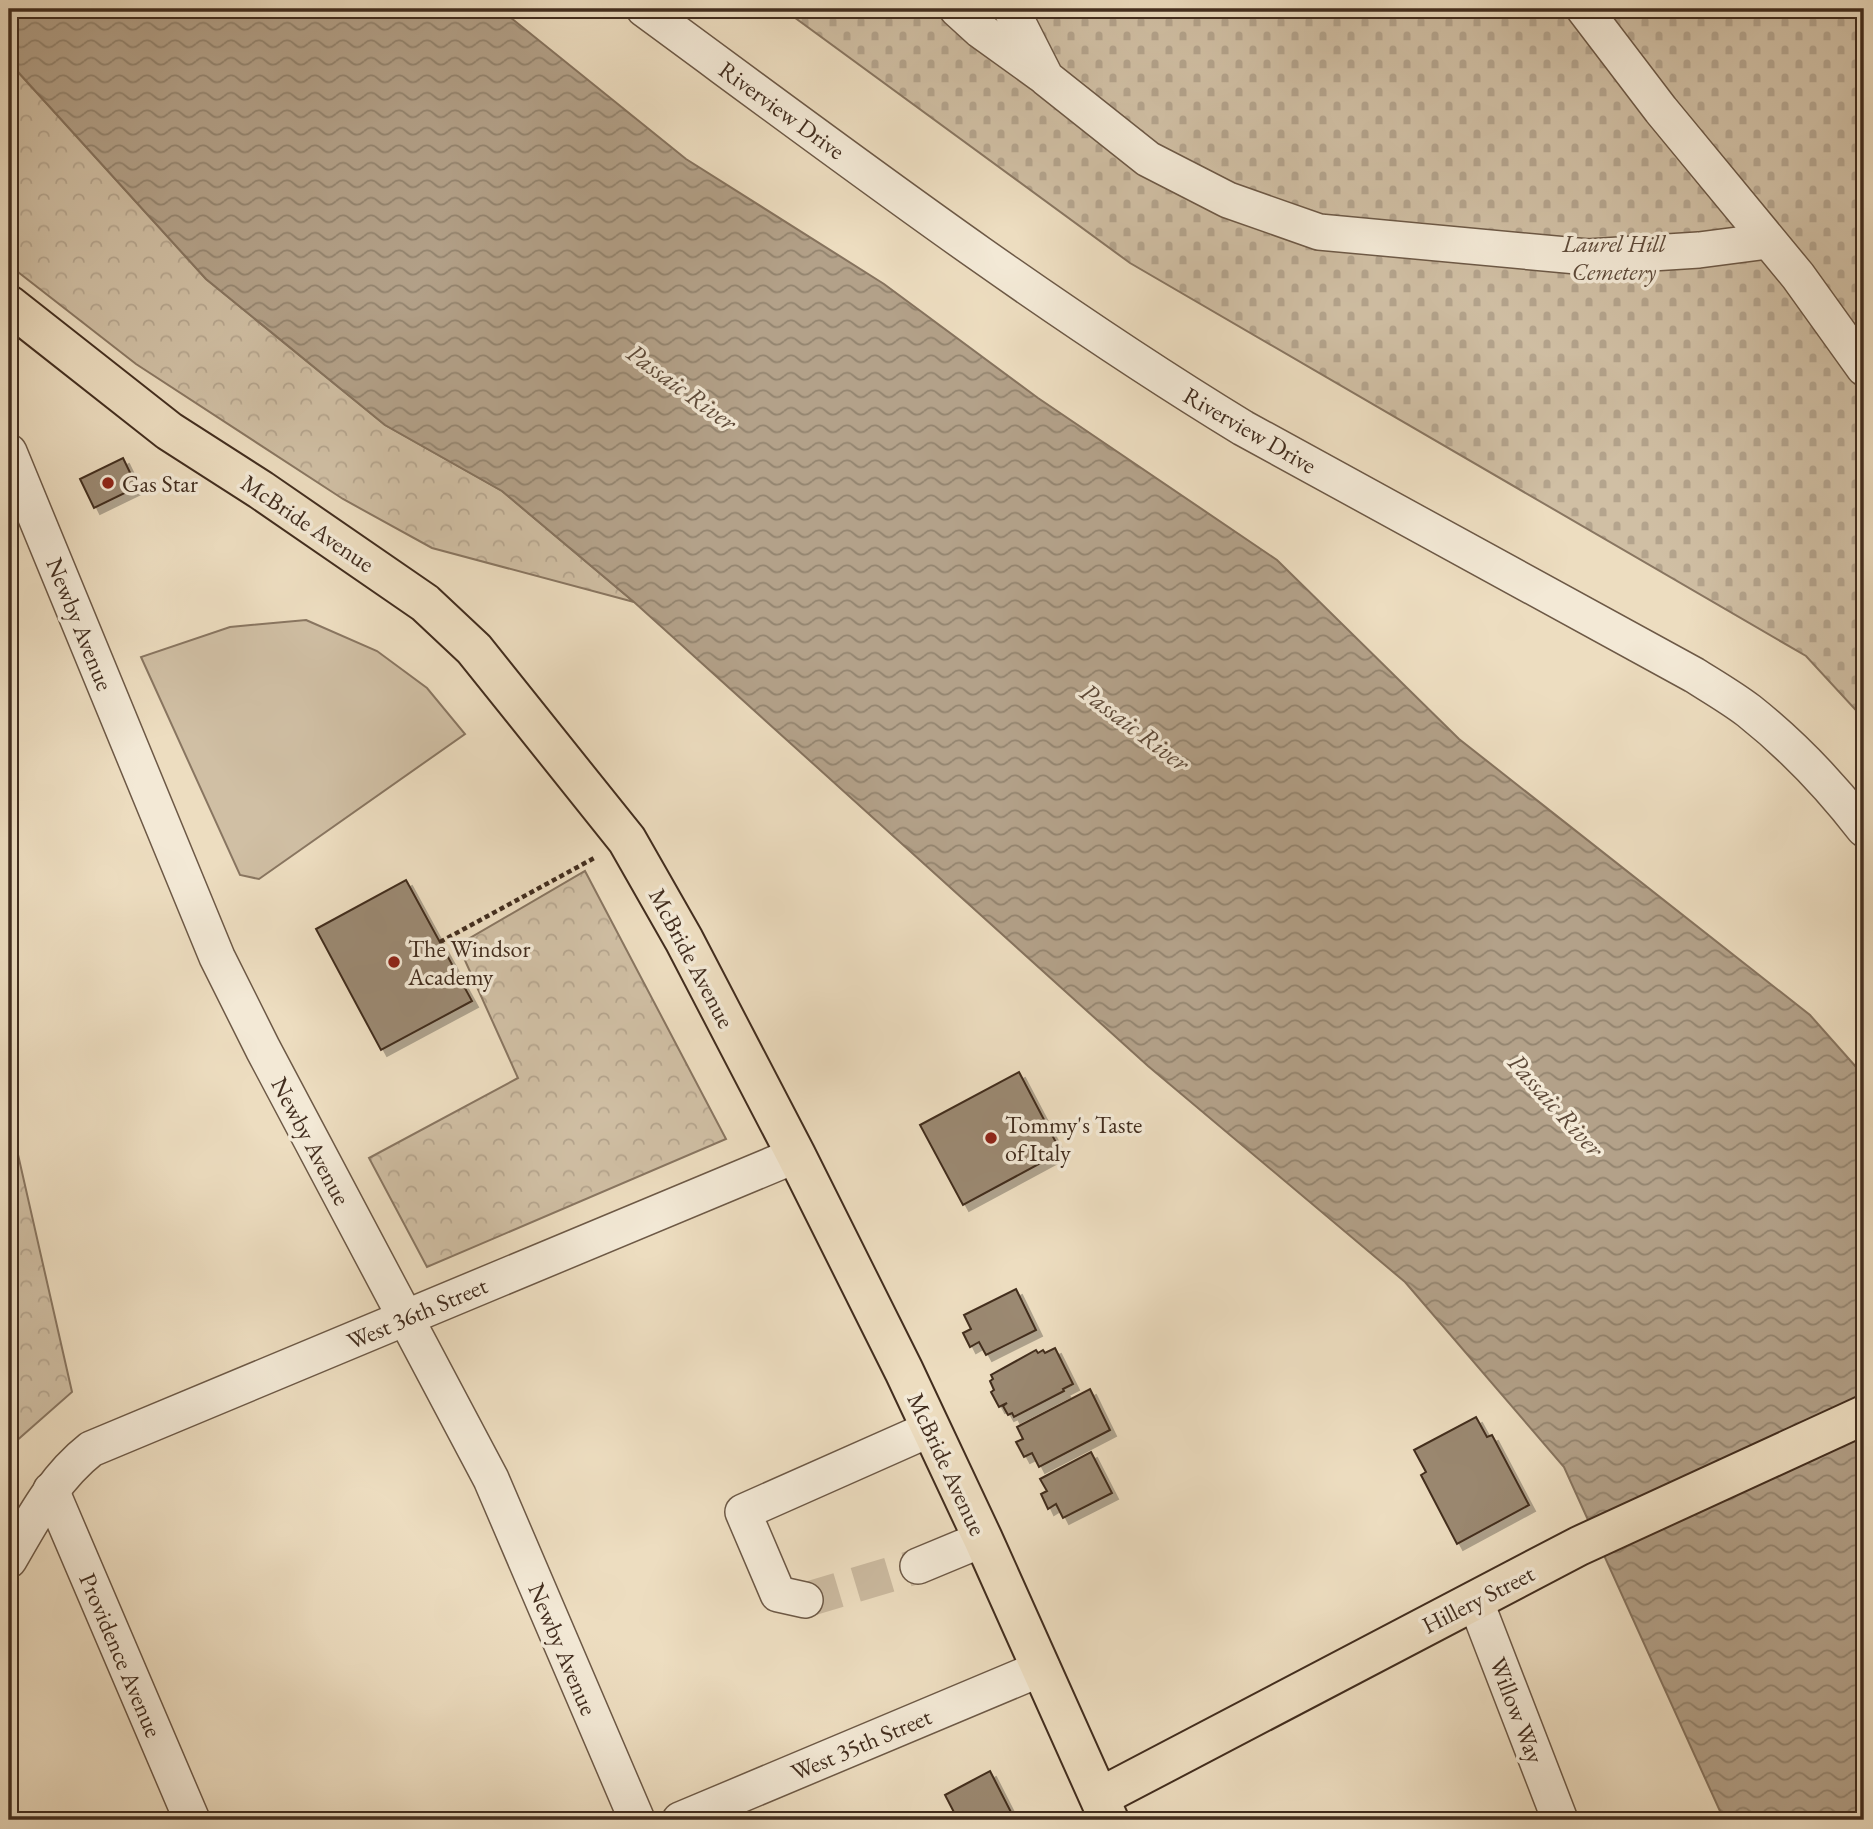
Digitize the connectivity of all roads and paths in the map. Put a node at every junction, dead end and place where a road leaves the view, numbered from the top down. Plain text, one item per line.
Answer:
1 (644, 9) edge
2 (957, 9) edge
3 (1011, 9) edge
4 (1584, 9) edge
5 (1046, 78) junction
6 (1768, 241) junction
7 (9, 305) edge
8 (1864, 368) edge
9 (9, 452) edge
10 (1864, 828) edge
11 (628, 840) junction
12 (440, 942) dead end
13 (796, 1155) junction
14 (404, 1318) junction
15 (1864, 1415) edge
16 (930, 1429) junction
17 (51, 1490) junction
18 (983, 1539) junction
19 (9, 1560) edge
20 (918, 1566) tunnel mouth
21 (805, 1600) tunnel mouth
22 (1475, 1600) junction
23 (1042, 1668) junction
24 (1105, 1808) edge
25 (192, 1820) edge
26 (637, 1820) edge
27 (680, 1820) edge
28 (1560, 1820) edge

1 - 10 street, Riverview Drive
2 - 5 street
3 - 5 street
4 - 6 street
5 - 6 street
6 - 8 street
7 - 11 main road, McBride Avenue
9 - 14 street, Newby Avenue
11 - 12 path
11 - 13 main road, McBride Avenue
13 - 14 street, West 36th Street
13 - 16 main road, McBride Avenue
14 - 17 street, West 36th Street
14 - 26 street, Newby Avenue
15 - 22 main road, Hillery Street
16 - 18 main road, McBride Avenue
16 - 21 street
17 - 19 street, West 36th Street
17 - 25 street, Providence Avenue
18 - 20 street
18 - 23 main road, McBride Avenue
22 - 24 main road, Hillery Street
22 - 28 street, Willow Way
23 - 24 main road, McBride Avenue
23 - 27 street, West 35th Street

